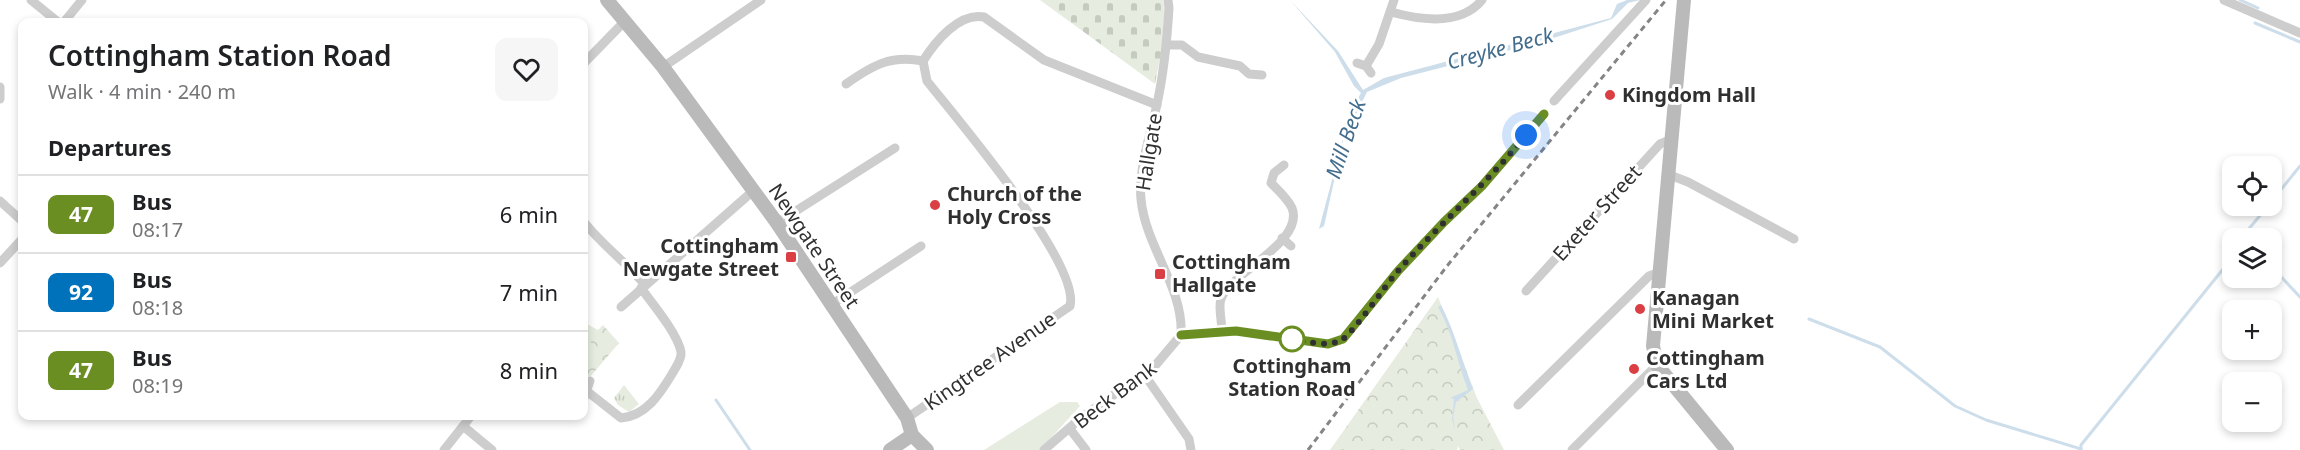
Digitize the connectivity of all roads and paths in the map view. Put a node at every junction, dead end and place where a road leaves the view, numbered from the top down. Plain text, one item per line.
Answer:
1 (31, 0) edge
2 (82, 0) edge
3 (607, 0) edge
4 (761, 0) edge
5 (1168, 0) edge
6 (1394, 0) edge
7 (1482, 0) edge
8 (1646, 0) edge
9 (1684, 0) edge
10 (2224, 0) edge
11 (1391, 12) junction
12 (53, 18) edge
13 (67, 18) edge
14 (626, 20) junction
15 (2300, 33) edge
16 (1167, 45) junction
17 (588, 59) edge
18 (923, 61) junction
19 (663, 67) junction
20 (1365, 67) dead end
21 (848, 70) dead end
22 (1249, 74) junction
23 (1262, 75) dead end
24 (1247, 85) dead end
25 (0, 87) edge
26 (0, 99) edge
27 (1554, 101) dead end
28 (1157, 105) junction
29 (1544, 114) dead end
30 (1672, 139) junction
31 (895, 148) dead end
32 (1284, 165) dead end
33 (1667, 174) junction
34 (753, 191) junction
35 (0, 201) edge
36 (18, 217) edge
37 (777, 223) junction
38 (588, 227) edge
39 (1282, 237) junction
40 (1794, 239) dead end
41 (18, 243) edge
42 (921, 246) dead end
43 (1291, 246) dead end
44 (0, 263) edge
45 (1660, 272) junction
46 (643, 287) junction
47 (1526, 291) dead end
48 (831, 305) junction
49 (621, 307) dead end
50 (1222, 331) junction
51 (1181, 335) junction
52 (1658, 365) junction
53 (1144, 374) junction
54 (590, 381) dead end
55 (588, 388) edge
56 (588, 396) edge
57 (1525, 402) dead end
58 (907, 418) junction
59 (468, 420) edge
60 (463, 426) junction
61 (1070, 429) junction
62 (912, 435) junction
63 (444, 450) edge
64 (492, 450) edge
65 (890, 450) edge
66 (927, 450) edge
67 (1044, 450) edge
68 (1086, 450) edge
69 (1191, 450) edge
70 (1572, 450) edge
71 (1726, 450) edge

1 - 12 street
2 - 13 street
3 - 14 main road, Newgate Street
4 - 19 street
5 - 16 street, Hallgate
6 - 11 street
7 - 11 street
8 - 27 street
9 - 30 main road
10 - 15 street
11 - 20 street
14 - 17 street
14 - 19 main road, Newgate Street
16 - 22 street
16 - 28 street, Hallgate
18 - 21 street
18 - 28 street
18 - 58 street, Kingtree Avenue
19 - 34 main road, Newgate Street
22 - 23 street
22 - 24 street
25 - 26 street
28 - 51 street, Hallgate
29 - 50 street
30 - 33 main road
30 - 47 street, Exeter Street
31 - 37 street
32 - 39 street
33 - 40 street
33 - 45 main road
34 - 37 main road, Newgate Street
34 - 46 street
35 - 36 street
37 - 48 main road, Newgate Street
38 - 46 street
39 - 43 street
39 - 50 street
41 - 44 street
42 - 48 street
45 - 52 main road
45 - 57 street
46 - 49 street
46 - 56 street
48 - 58 main road, Newgate Street
50 - 51 street
51 - 53 street, Beck Bank
52 - 70 street
52 - 71 main road
53 - 61 street, Beck Bank
53 - 69 street
54 - 55 street
58 - 62 main road, Newgate Street
59 - 60 street
60 - 63 street
60 - 64 street
61 - 67 street, Beck Bank
61 - 68 street
62 - 65 main road
62 - 66 main road, Newgate Street

